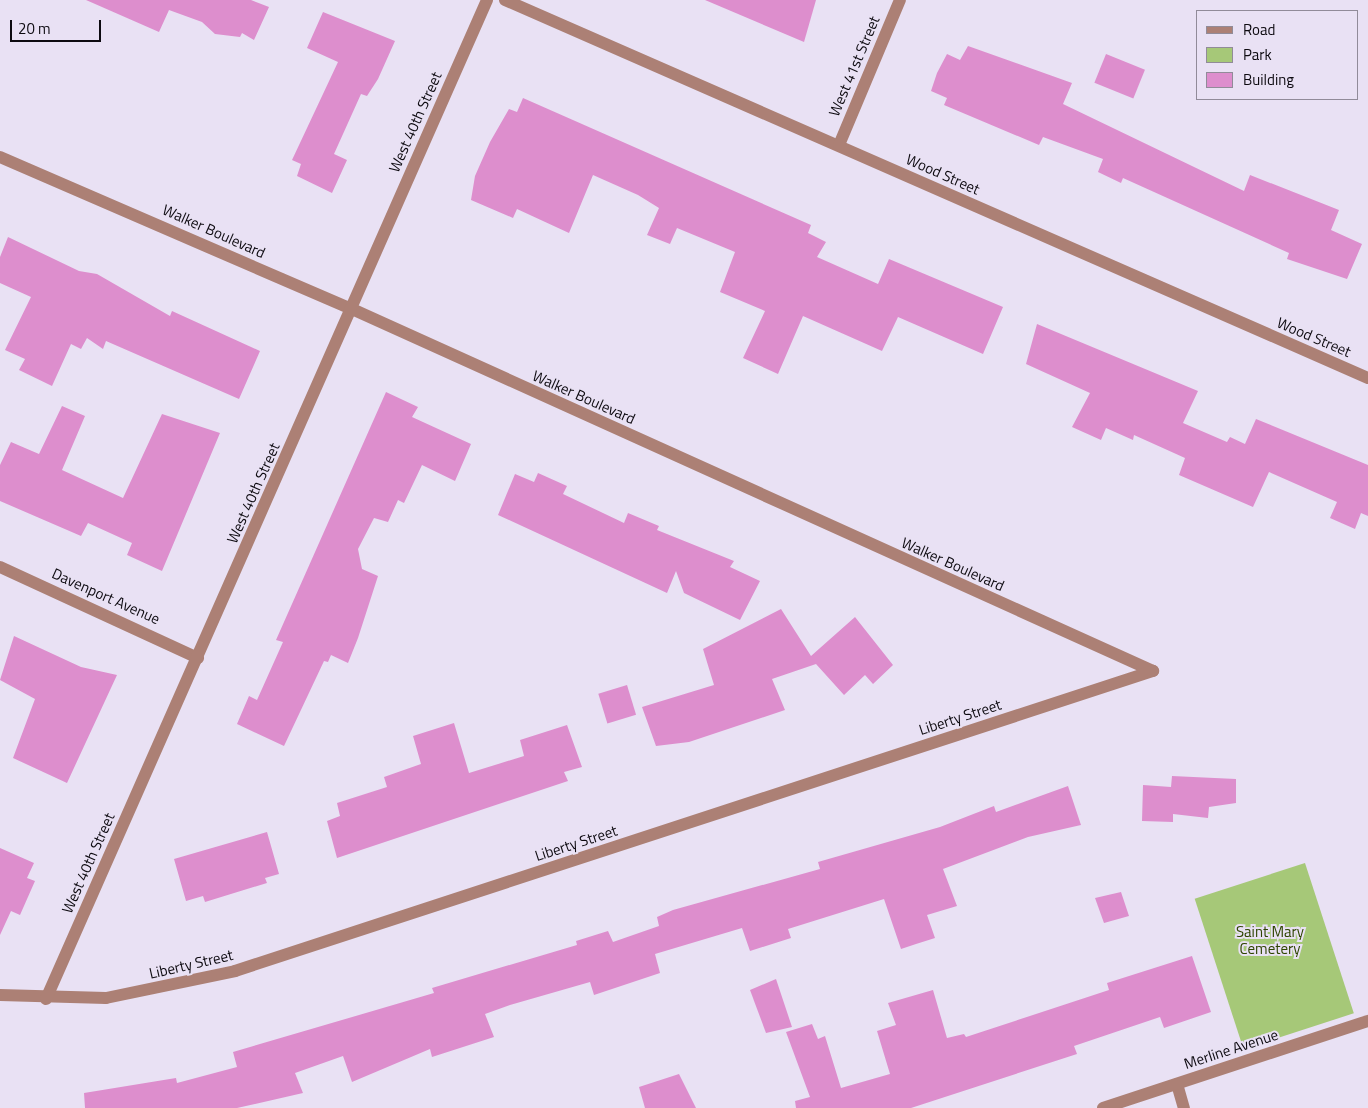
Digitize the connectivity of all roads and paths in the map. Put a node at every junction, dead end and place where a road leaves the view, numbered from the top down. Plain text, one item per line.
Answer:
1 (488, 0) edge
2 (505, 0) edge
3 (900, 0) edge
4 (839, 145) junction
5 (0, 157) edge
6 (352, 309) junction
7 (1368, 378) edge
8 (0, 567) edge
9 (198, 658) junction
10 (1153, 671) joint
11 (0, 995) edge
12 (46, 999) junction
13 (1368, 1021) edge
14 (1177, 1084) junction
15 (1103, 1108) edge
16 (1184, 1108) edge

1 - 6 street, West 40th Street
2 - 4 street, Wood Street
3 - 4 street, West 41st Street
4 - 7 street, Wood Street
5 - 6 street, Walker Boulevard
6 - 9 street, West 40th Street
6 - 10 street, Walker Boulevard
8 - 9 street, Davenport Avenue
9 - 12 street, West 40th Street
10 - 12 street, Liberty Street
11 - 12 street, Liberty Street
13 - 14 street, Merline Avenue
14 - 15 street, Merline Avenue
14 - 16 street

